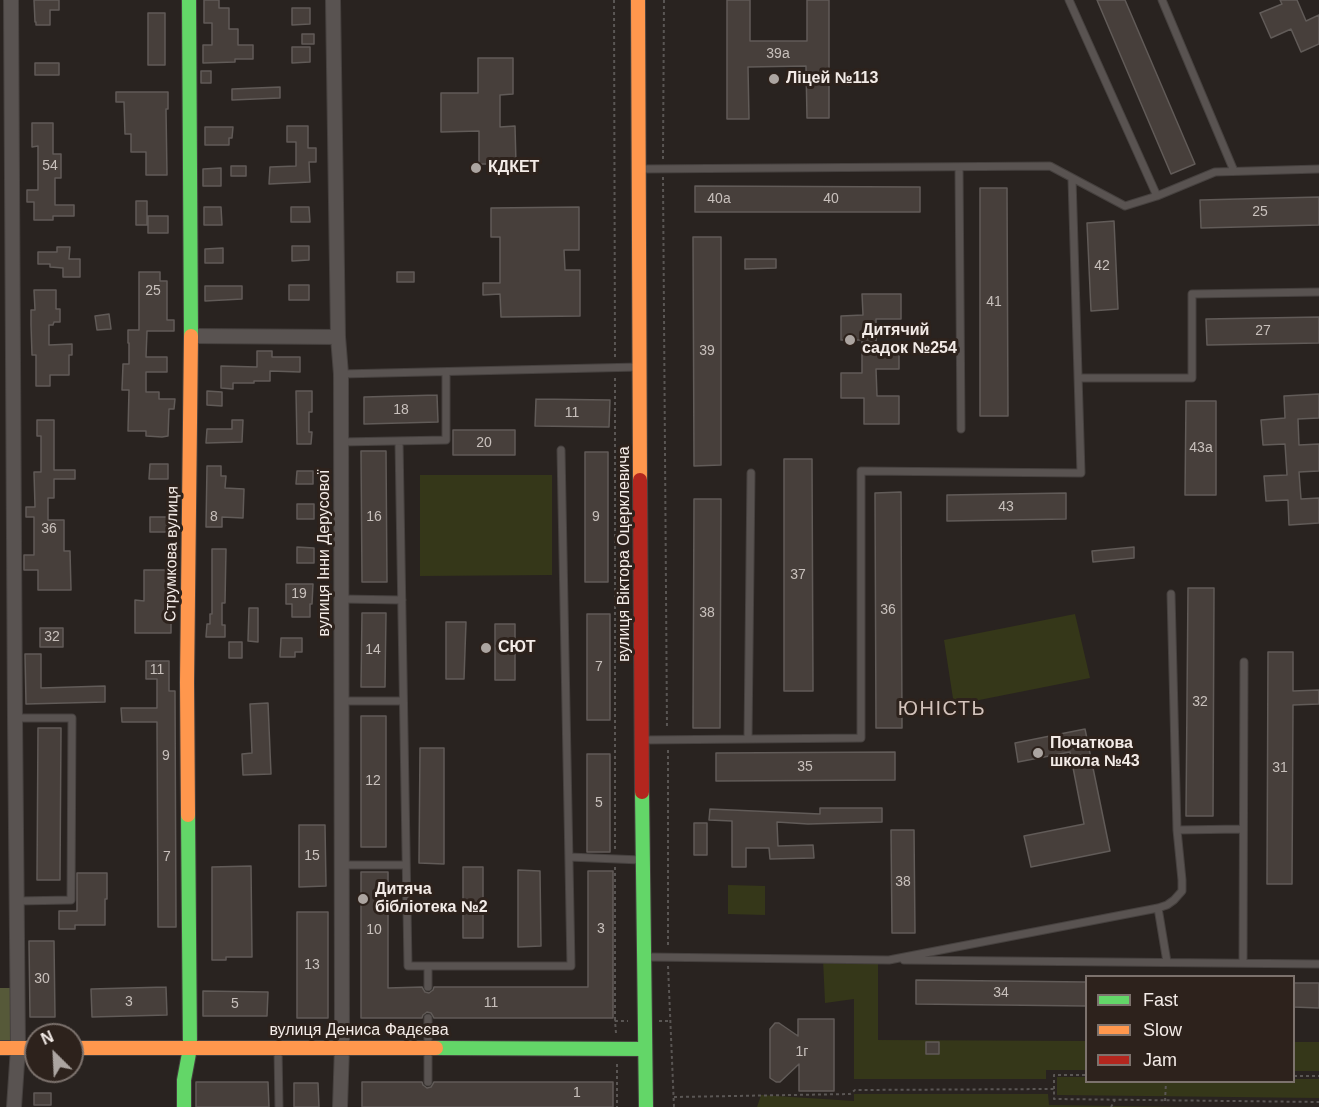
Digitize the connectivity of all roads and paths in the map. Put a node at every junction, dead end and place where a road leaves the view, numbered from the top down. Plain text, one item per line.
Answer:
1 (11, 0) edge
2 (189, 0) edge
3 (333, 0) edge
4 (614, 0) edge
5 (638, 0) edge
6 (664, 0) edge
7 (1069, 0) edge
8 (1162, 0) edge
9 (6, 99) edge
10 (959, 167) junction
11 (663, 168) junction
12 (638, 169) junction
13 (1319, 169) edge
14 (1234, 171) junction
15 (1072, 178) junction
16 (1157, 196) junction
17 (1319, 292) edge
18 (191, 336) junction
19 (338, 337) junction
20 (615, 367) junction
21 (641, 367) junction
22 (446, 372) junction
23 (341, 375) junction
24 (1078, 378) junction
25 (961, 429) dead end
26 (399, 441) junction
27 (341, 442) junction
28 (561, 450) dead end
29 (751, 473) dead end
30 (1171, 594) dead end
31 (342, 600) junction
32 (402, 600) junction
33 (1244, 662) dead end
34 (403, 700) junction
35 (342, 701) junction
36 (15, 718) junction
37 (748, 739) junction
38 (642, 740) junction
39 (668, 740) junction
40 (0, 747) edge
41 (15, 747) junction
42 (1242, 829) junction
43 (1178, 830) junction
44 (569, 857) junction
45 (615, 859) junction
46 (642, 860) junction
47 (342, 865) junction
48 (406, 865) junction
49 (17, 901) junction
50 (1158, 908) junction
51 (644, 957) junction
52 (668, 957) junction
53 (889, 960) junction
54 (1167, 962) junction
55 (1243, 963) junction
56 (1319, 964) edge
57 (428, 966) junction
58 (428, 987) dead end
59 (428, 1018) dead end
60 (615, 1021) junction
61 (628, 1021) dead end
62 (616, 1039) dead end
63 (278, 1047) junction
64 (342, 1047) junction
65 (0, 1048) edge
66 (18, 1048) junction
67 (24, 1048) edge
68 (84, 1048) edge
69 (190, 1048) junction
70 (428, 1048) junction
71 (645, 1049) junction
72 (616, 1058) dead end
73 (1085, 1075) edge
74 (1295, 1076) edge
75 (1319, 1076) edge
76 (428, 1082) dead end
77 (1166, 1083) edge
78 (1054, 1089) junction
79 (674, 1096) junction
80 (1115, 1100) junction
81 (1165, 1101) junction
82 (1319, 1102) edge
83 (14, 1107) edge
84 (184, 1107) edge
85 (279, 1107) edge
86 (340, 1107) edge
87 (617, 1107) edge
88 (646, 1107) edge
89 (674, 1107) edge
90 (1111, 1107) edge

1 - 9 street
2 - 18 street, Струмкова вулиця
3 - 19 street, вулиця Інни Дерусової
4 - 20 path
5 - 12 street, вулиця Віктора Оцерклевича
6 - 11 path
7 - 16 lane
8 - 14 lane
9 - 36 street
10 - 11 lane
10 - 15 lane
10 - 25 lane
11 - 12 lane
11 - 39 path
12 - 21 street, вулиця Віктора Оцерклевича
13 - 14 lane
14 - 16 lane
15 - 16 lane
15 - 24 lane
17 - 24 lane
18 - 19 street
18 - 69 street, Струмкова вулиця
19 - 23 street, вулиця Інни Дерусової
20 - 21 lane
20 - 22 lane
20 - 45 path
21 - 38 street, вулиця Віктора Оцерклевича
22 - 23 lane
22 - 26 lane
23 - 27 street, вулиця Інни Дерусової
24 - 37 lane
26 - 27 lane
26 - 32 lane
27 - 31 street, вулиця Інни Дерусової
28 - 44 lane
29 - 37 lane
30 - 43 lane
31 - 32 lane
31 - 35 street, вулиця Інни Дерусової
32 - 34 lane
33 - 42 lane
34 - 35 lane
34 - 48 lane
35 - 47 street, вулиця Інни Дерусової
36 - 41 street
36 - 49 lane
37 - 39 lane
38 - 39 lane
38 - 46 street, вулиця Віктора Оцерклевича
39 - 52 path
40 - 41 street
41 - 49 street
42 - 43 lane
42 - 55 lane
43 - 50 lane
44 - 45 lane
44 - 57 lane
45 - 46 lane
45 - 60 path
46 - 51 street, вулиця Віктора Оцерклевича
47 - 48 lane
47 - 64 street, вулиця Інни Дерусової
48 - 57 lane
49 - 66 street
50 - 53 lane
50 - 54 lane
51 - 52 lane
51 - 71 street, вулиця Віктора Оцерклевича
52 - 53 lane
52 - 79 path
53 - 54 lane
54 - 55 lane
55 - 56 lane
57 - 58 lane
59 - 70 lane
60 - 61 path
60 - 62 path
63 - 64 street, вулиця Дениса Фадєєва
63 - 69 street, вулиця Дениса Фадєєва
63 - 85 lane
64 - 70 street, вулиця Дениса Фадєєва
64 - 86 street, вулиця Інни Дерусової
65 - 66 street
66 - 67 street
66 - 83 street
68 - 69 street, вулиця Дениса Фадєєва
69 - 84 street, Струмкова вулиця
70 - 71 street, вулиця Дениса Фадєєва
70 - 76 lane
71 - 88 street, вулиця Віктора Оцерклевича
72 - 87 path
73 - 78 path
74 - 75 path
77 - 81 path
78 - 79 path
78 - 80 path
79 - 89 path
80 - 81 path
80 - 90 path
81 - 82 path

